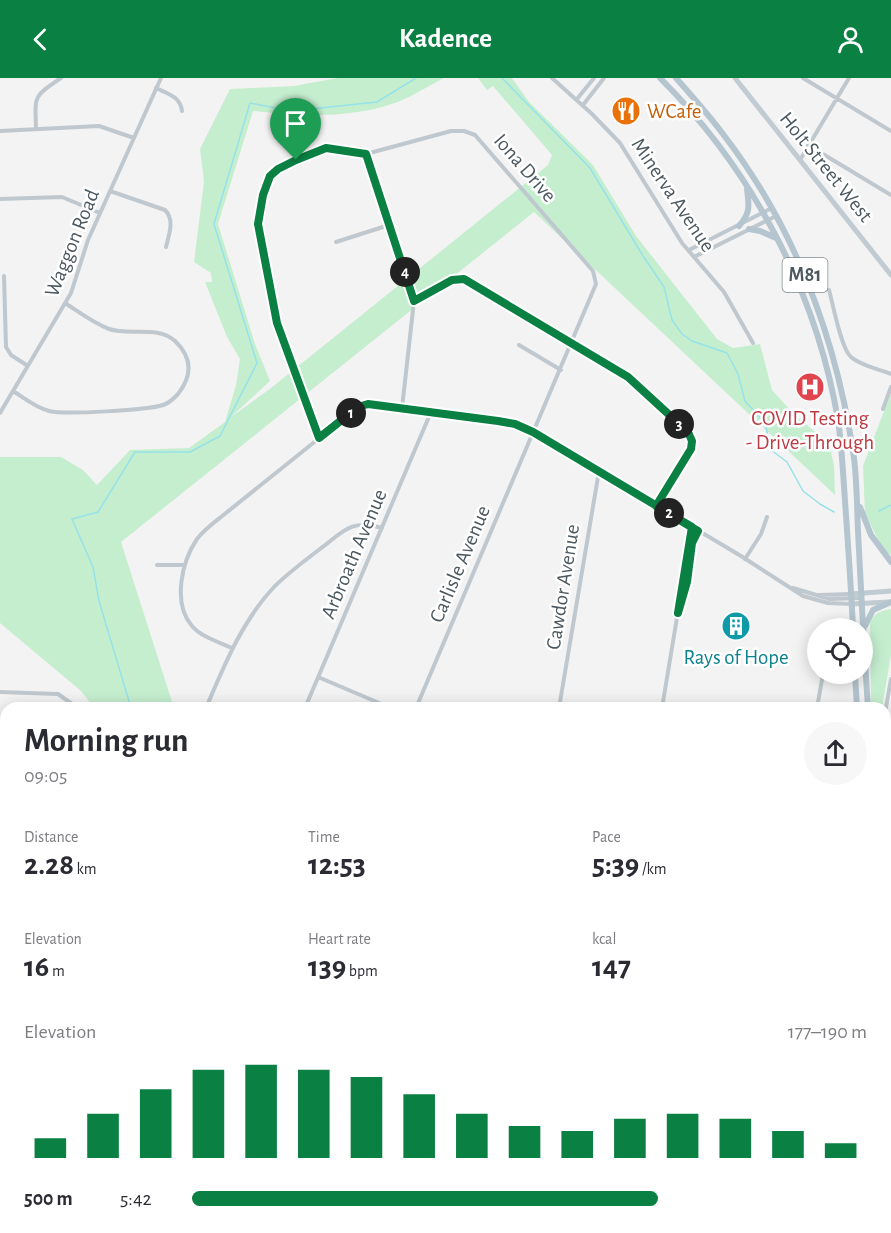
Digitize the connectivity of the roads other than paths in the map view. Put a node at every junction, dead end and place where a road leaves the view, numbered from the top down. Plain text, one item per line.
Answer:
1 (61, 78) edge
2 (161, 78) edge
3 (552, 78) edge
4 (594, 78) edge
5 (604, 78) edge
6 (658, 78) edge
7 (676, 78) edge
8 (735, 78) edge
9 (803, 78) edge
10 (849, 78) edge
11 (156, 88) junction
12 (837, 98) junction
13 (577, 99) junction
14 (583, 105) junction
15 (182, 111) dead end
16 (36, 128) junction
17 (0, 131) edge
18 (891, 131) edge
19 (134, 138) junction
20 (808, 145) junction
21 (366, 154) junction
22 (799, 160) junction
23 (747, 185) junction
24 (110, 191) junction
25 (891, 195) edge
26 (0, 199) edge
27 (772, 208) junction
28 (100, 213) junction
29 (764, 213) junction
30 (776, 215) junction
31 (767, 220) junction
32 (390, 225) junction
33 (739, 226) junction
34 (749, 229) junction
35 (776, 238) junction
36 (336, 242) dead end
37 (166, 247) dead end
38 (689, 250) junction
39 (694, 257) junction
40 (891, 275) edge
41 (4, 276) dead end
42 (829, 290) dead end
43 (414, 301) junction
44 (65, 303) junction
45 (572, 343) junction
46 (753, 343) dead end
47 (519, 345) dead end
48 (28, 366) junction
49 (561, 370) junction
50 (891, 374) edge
51 (891, 387) edge
52 (13, 391) junction
53 (402, 408) junction
54 (883, 409) dead end
55 (431, 412) junction
56 (0, 413) edge
57 (533, 432) junction
58 (319, 438) junction
59 (599, 471) junction
60 (858, 504) junction
61 (656, 506) junction
62 (767, 518) dead end
63 (692, 527) junction
64 (382, 528) junction
65 (698, 531) junction
66 (745, 559) junction
67 (891, 562) edge
68 (156, 565) dead end
69 (185, 565) junction
70 (686, 572) junction
71 (792, 588) junction
72 (891, 591) edge
73 (862, 598) junction
74 (851, 599) junction
75 (891, 602) edge
76 (852, 618) edge
77 (863, 618) edge
78 (869, 618) edge
79 (232, 648) junction
80 (318, 677) junction
81 (891, 679) edge
82 (821, 684) edge
83 (856, 684) edge
84 (867, 684) edge
85 (0, 692) edge
86 (70, 702) edge
87 (209, 702) edge
88 (308, 702) edge
89 (377, 702) edge
90 (419, 702) edge
91 (560, 702) edge
92 (663, 702) edge
93 (818, 702) edge
94 (857, 702) edge
95 (868, 702) edge
96 (887, 702) edge

1 - 16 street
2 - 11 street, Waggon Road
3 - 13 street, Minerva Avenue
4 - 13 street
5 - 14 street
6 - 23 main road, M81
7 - 27 main road, M81
8 - 22 street, Holt Street West
9 - 12 street
10 - 12 street
11 - 15 street
11 - 19 street, Waggon Road
12 - 18 street
12 - 20 street
13 - 14 street, Minerva Avenue
14 - 38 street, Minerva Avenue
16 - 17 street
16 - 19 street
19 - 24 street, Waggon Road
20 - 22 street
20 - 25 street
21 - 32 street
21 - 45 street, Iona Drive
21 - 58 street, Iona Drive
22 - 40 street, Holt Street West
23 - 29 main road, M81
23 - 33 main road
24 - 28 street, Waggon Road
24 - 37 street
26 - 28 street
27 - 29 street
27 - 30 main road, M81
28 - 44 street, Waggon Road
29 - 31 main road, M81
29 - 33 street
30 - 31 street
30 - 60 main road, M81
31 - 34 street
31 - 35 main road, M81
32 - 36 street
32 - 43 street
33 - 38 street
34 - 35 main road
34 - 39 street
35 - 74 main road, M81
38 - 39 street, Minerva Avenue
39 - 46 street, Minerva Avenue
41 - 48 street
42 - 50 street
43 - 45 street
43 - 53 street
44 - 48 street, Waggon Road
44 - 52 street
45 - 49 street, Iona Drive
45 - 61 street
47 - 49 street
48 - 52 street, Waggon Road
49 - 57 street, Iona Drive
51 - 54 street
52 - 56 street, Waggon Road
53 - 55 street
53 - 58 street
55 - 57 street
55 - 64 street, Arbroath Avenue
57 - 59 street
57 - 90 street, Carlisle Avenue
58 - 69 street
59 - 61 street
59 - 91 street, Cawdor Avenue
60 - 67 main road
60 - 73 main road, M81
61 - 63 street
62 - 66 street
63 - 65 street
63 - 70 street
64 - 79 street
64 - 80 street, Arbroath Avenue
65 - 66 street
65 - 70 street
66 - 71 street
68 - 69 street
69 - 79 street
70 - 92 street
71 - 74 street
71 - 74 street
72 - 73 street
73 - 74 street
73 - 74 street
73 - 75 street
73 - 77 main road, M81
74 - 76 main road, M81
75 - 78 main road
79 - 87 street
80 - 88 street, Arbroath Avenue
80 - 89 street
81 - 96 street
82 - 93 street
83 - 94 main road
84 - 95 main road, M81
85 - 86 street

